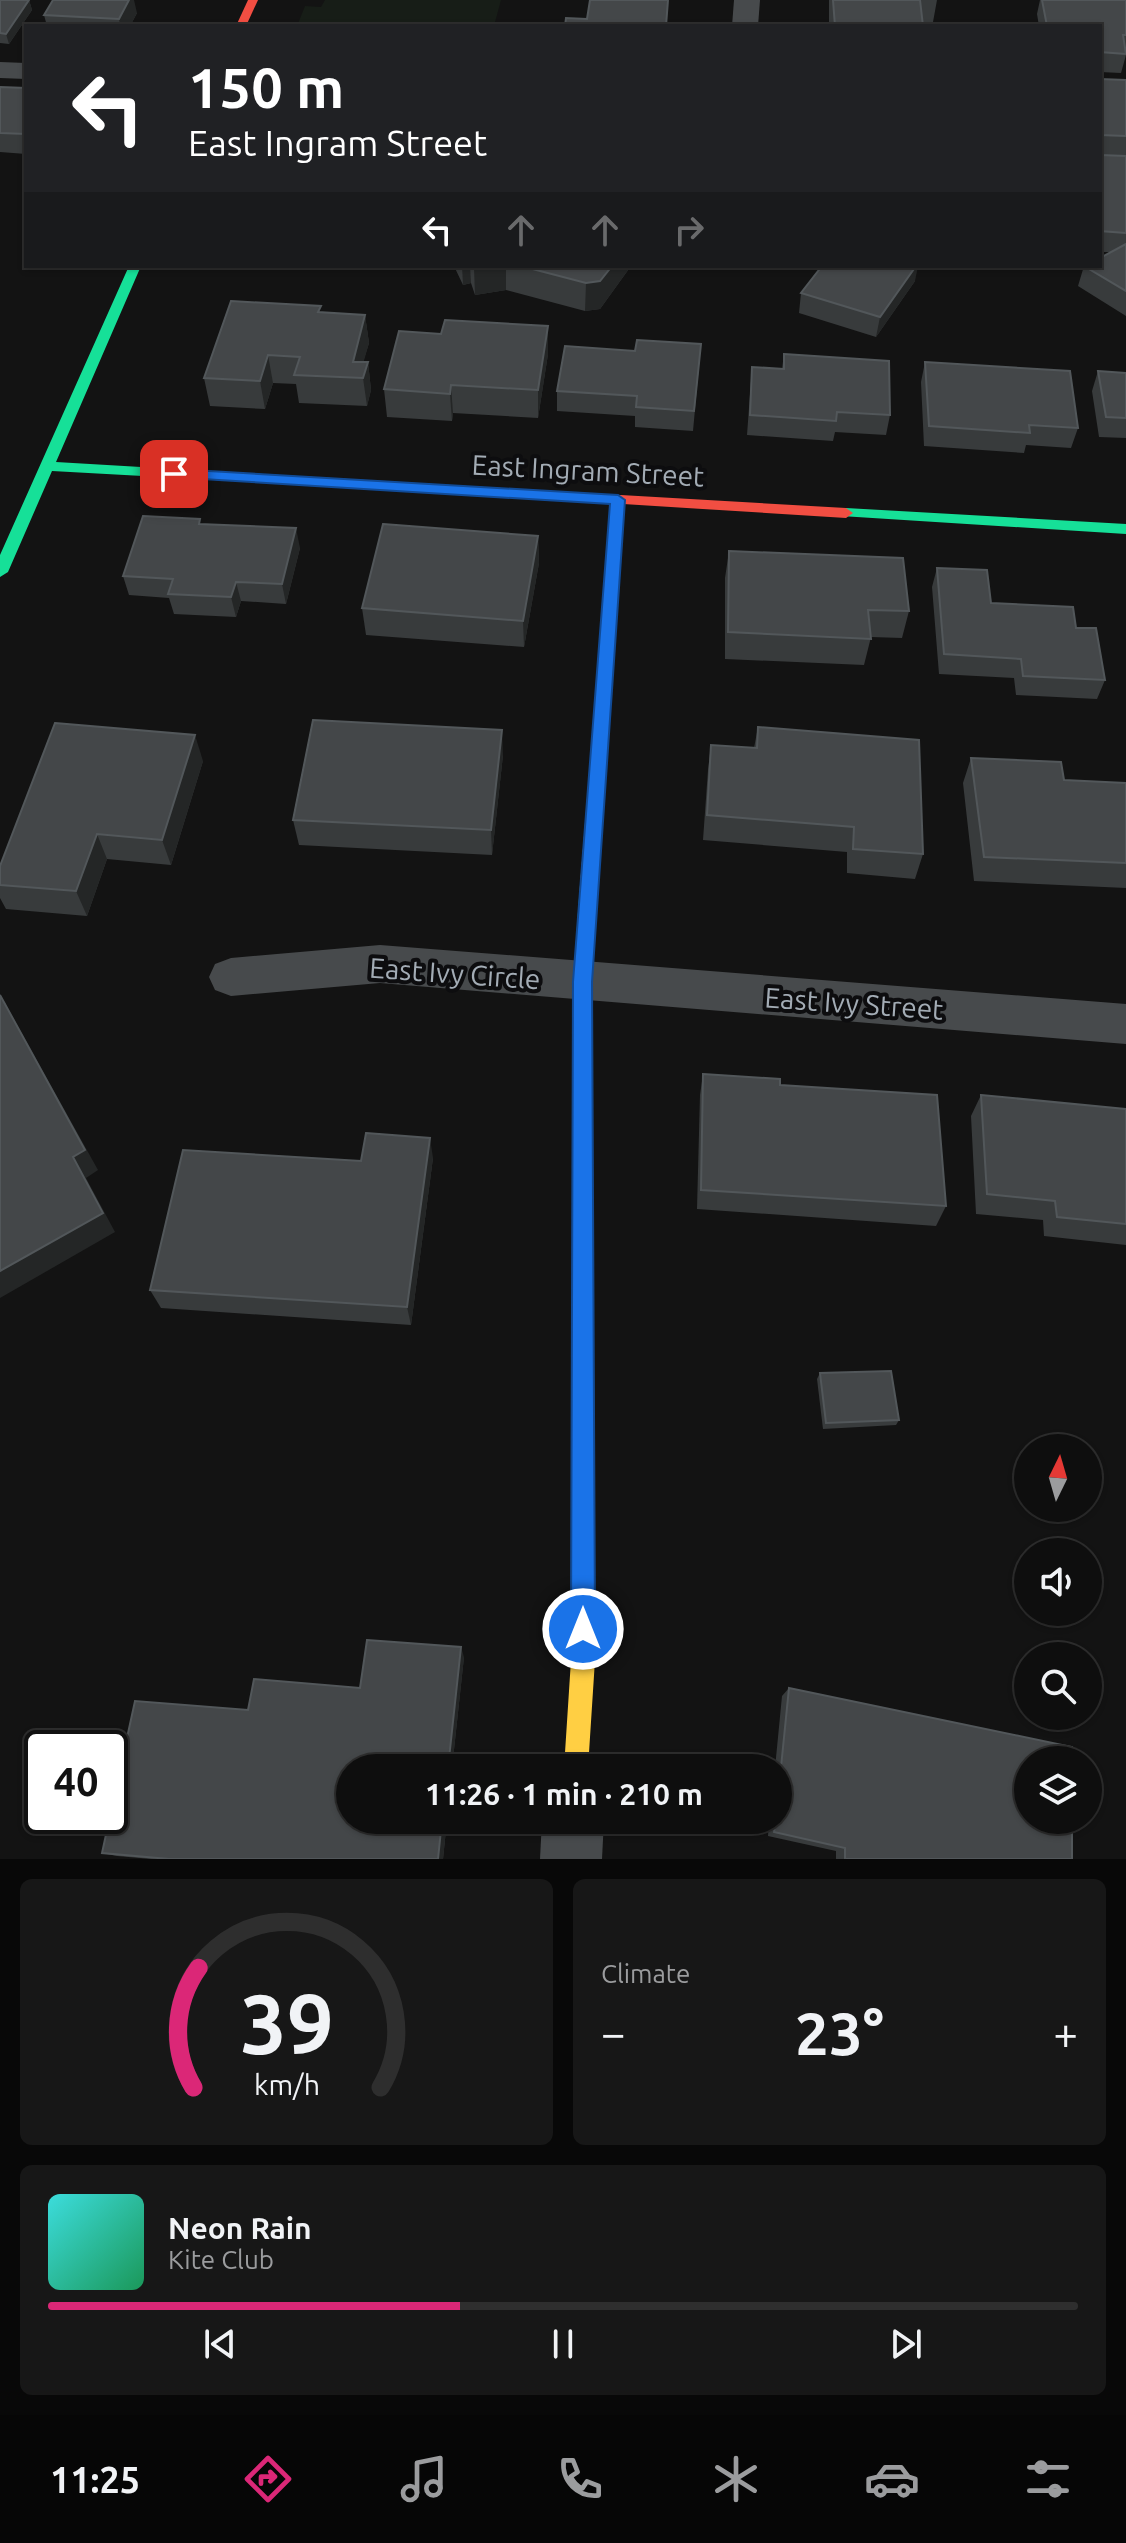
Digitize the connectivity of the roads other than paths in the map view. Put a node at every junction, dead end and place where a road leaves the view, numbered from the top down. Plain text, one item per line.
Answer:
1 (253, 0) edge
2 (747, 0) edge
3 (242, 24) edge
4 (745, 24) edge
5 (0, 70) edge
6 (24, 71) edge
7 (134, 268) edge
8 (47, 466) junction
9 (618, 500) junction
10 (1126, 529) edge
11 (0, 572) edge
12 (231, 977) dead end
13 (582, 982) junction
14 (1126, 1024) edge
15 (577, 1754) edge
16 (572, 1834) edge
17 (571, 1859) edge

1 - 3 street
2 - 4 street
5 - 6 street
7 - 8 street
8 - 9 street, East Ingram Street
8 - 11 street
9 - 10 street, East Ingram Street
9 - 13 street
12 - 13 street, East Ivy Circle
13 - 14 street, East Ivy Street
13 - 15 street
16 - 17 street

